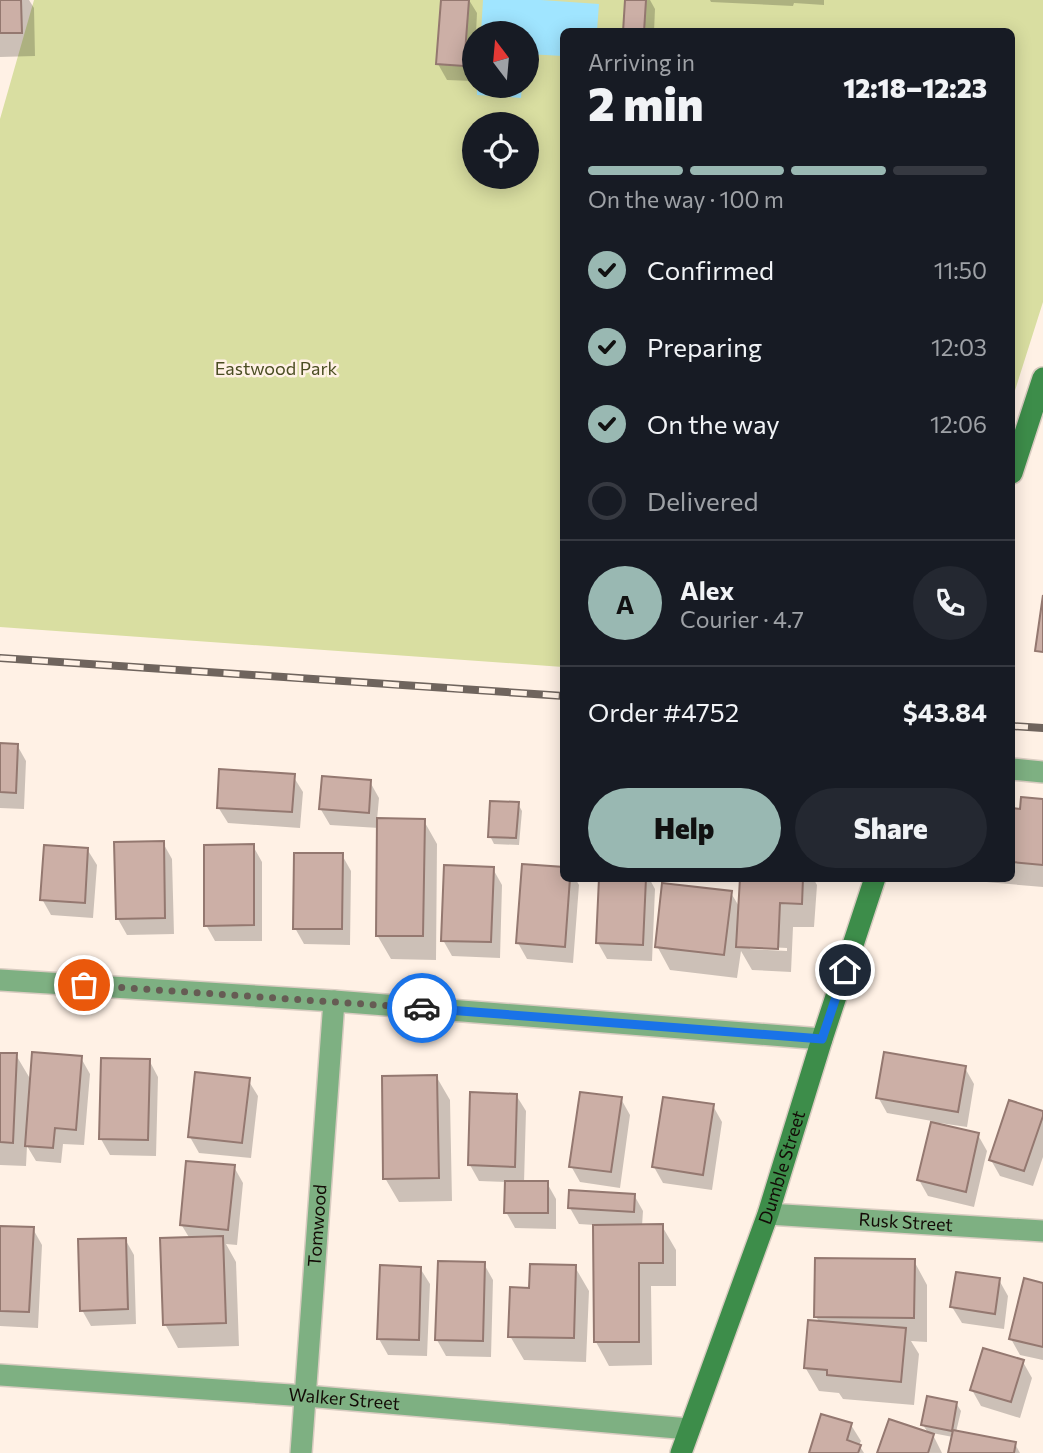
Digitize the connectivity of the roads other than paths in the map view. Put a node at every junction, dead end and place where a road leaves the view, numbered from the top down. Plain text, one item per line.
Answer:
1 (1043, 378) edge
2 (1015, 464) edge
3 (1015, 769) edge
4 (1043, 772) edge
5 (874, 882) edge
6 (0, 980) edge
7 (334, 1001) junction
8 (822, 1039) junction
9 (768, 1214) junction
10 (1043, 1231) edge
11 (0, 1375) edge
12 (306, 1396) junction
13 (689, 1429) junction
14 (301, 1453) edge
15 (681, 1453) edge

1 - 2 street
3 - 4 street
5 - 8 street, Dumble Street
6 - 7 street
7 - 8 street
7 - 12 street, Tomwood
8 - 9 street, Dumble Street
9 - 10 street, Rusk Street
9 - 13 street, Dumble Street
11 - 12 street, Walker Street
12 - 13 street, Walker Street
12 - 14 street, Tomwood
13 - 15 street, Dumble Street

